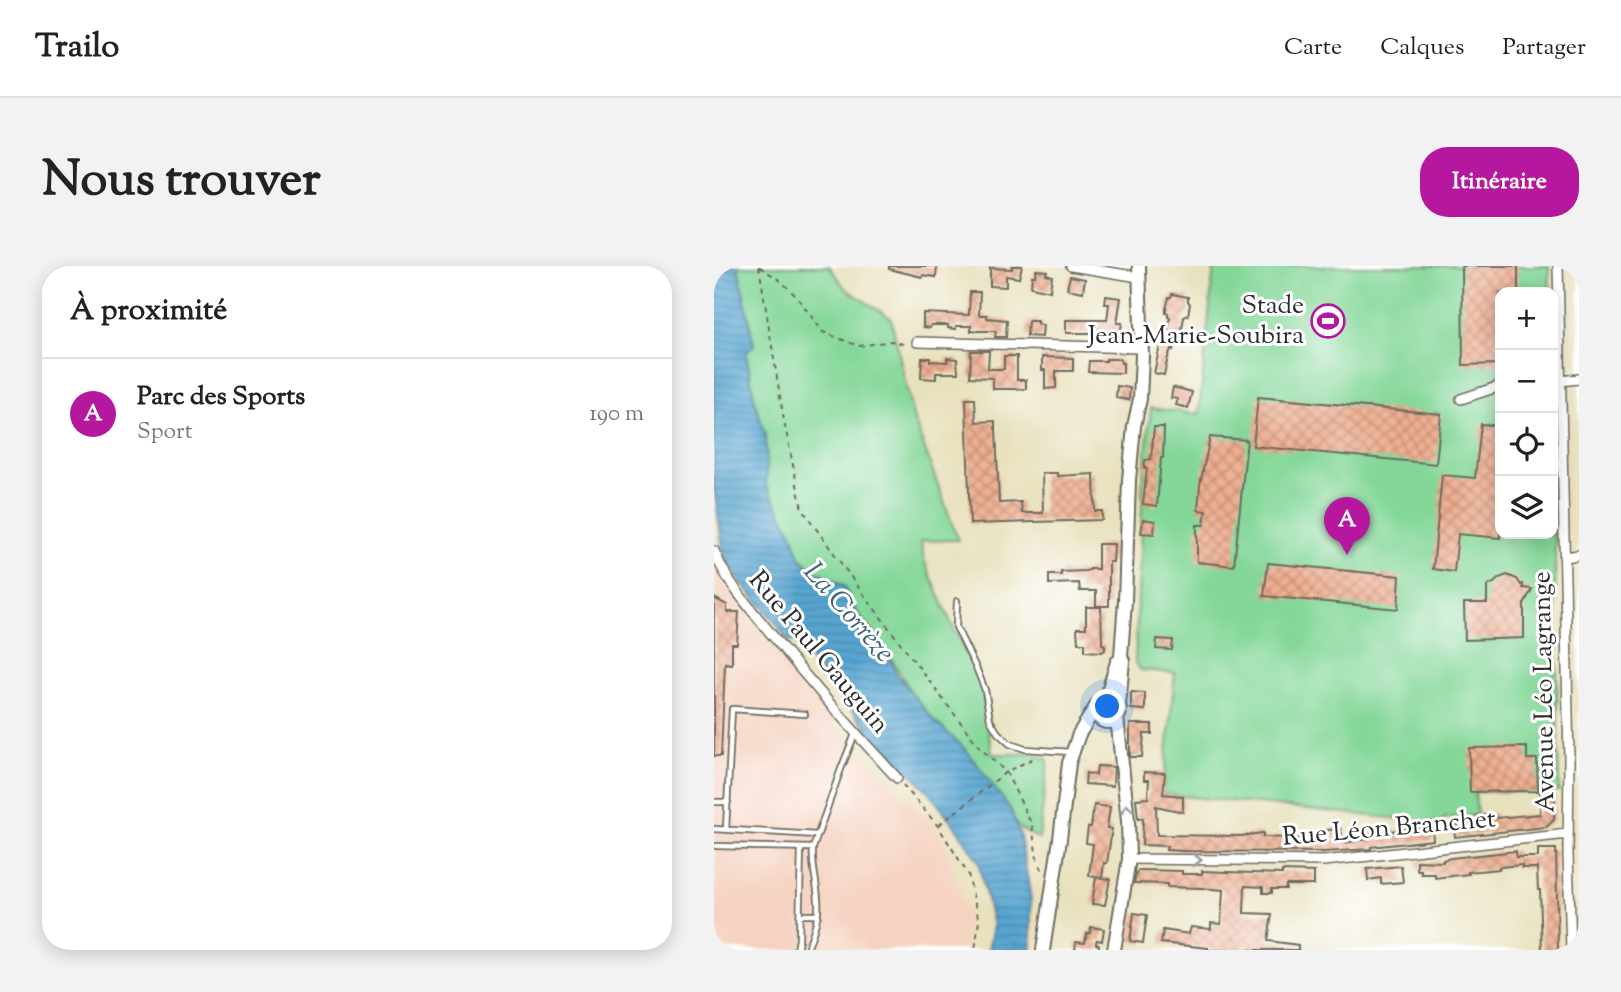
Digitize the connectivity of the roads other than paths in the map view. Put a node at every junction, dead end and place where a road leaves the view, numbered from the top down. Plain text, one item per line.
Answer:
1 (1071, 266) edge
2 (1558, 266) edge
3 (1139, 272) edge
4 (917, 342) road end
5 (1141, 348) junction
6 (1558, 350) edge
7 (1558, 375) edge
8 (1579, 379) edge
9 (1495, 388) edge
10 (1461, 399) dead end
11 (714, 551) edge
12 (1579, 555) edge
13 (1564, 557) junction
14 (957, 601) dead end
15 (1121, 656) junction
16 (1100, 702) junction
17 (805, 714) dead end
18 (1113, 714) junction
19 (855, 733) junction
20 (1072, 752) junction
21 (1574, 760) edge
22 (1068, 771) junction
23 (897, 778) road end
24 (714, 802) edge
25 (728, 802) junction
26 (714, 829) edge
27 (726, 829) junction
28 (1568, 834) junction
29 (817, 835) junction
30 (716, 846) dead end
31 (801, 848) junction
32 (813, 848) junction
33 (1129, 859) junction
34 (800, 915) junction
35 (818, 915) junction
36 (1575, 918) edge
37 (797, 950) edge
38 (807, 950) edge
39 (1044, 950) edge
40 (1118, 950) edge
41 (1571, 950) edge

1 - 3 street
2 - 6 street, Avenue Léo Lagrange
3 - 5 street
4 - 5 street
5 - 15 street
7 - 8 street
7 - 13 street, Avenue Léo Lagrange
9 - 10 street
11 - 19 street, Rue Paul Gauguin
12 - 13 street
13 - 21 street, Avenue Léo Lagrange
14 - 20 lane
15 - 16 street
15 - 18 street
16 - 18 street
16 - 18 street
16 - 20 street
17 - 25 lane
18 - 22 street
33 -> 18 street
19 - 23 street, Rue Paul Gauguin
19 - 29 lane
20 - 22 street
21 - 28 street, Avenue Léo Lagrange
22 - 39 street
24 - 25 lane
25 - 27 lane
26 - 27 lane
27 - 29 lane
33 -> 28 street, Rue Léon Branchet
28 - 36 street, Avenue Léo Lagrange
29 - 32 lane
30 - 31 lane
31 - 32 lane
31 - 34 lane
32 - 35 lane
33 - 40 street
34 - 35 lane
34 - 37 lane
35 - 38 lane
36 - 41 street, Avenue Léo Lagrange

